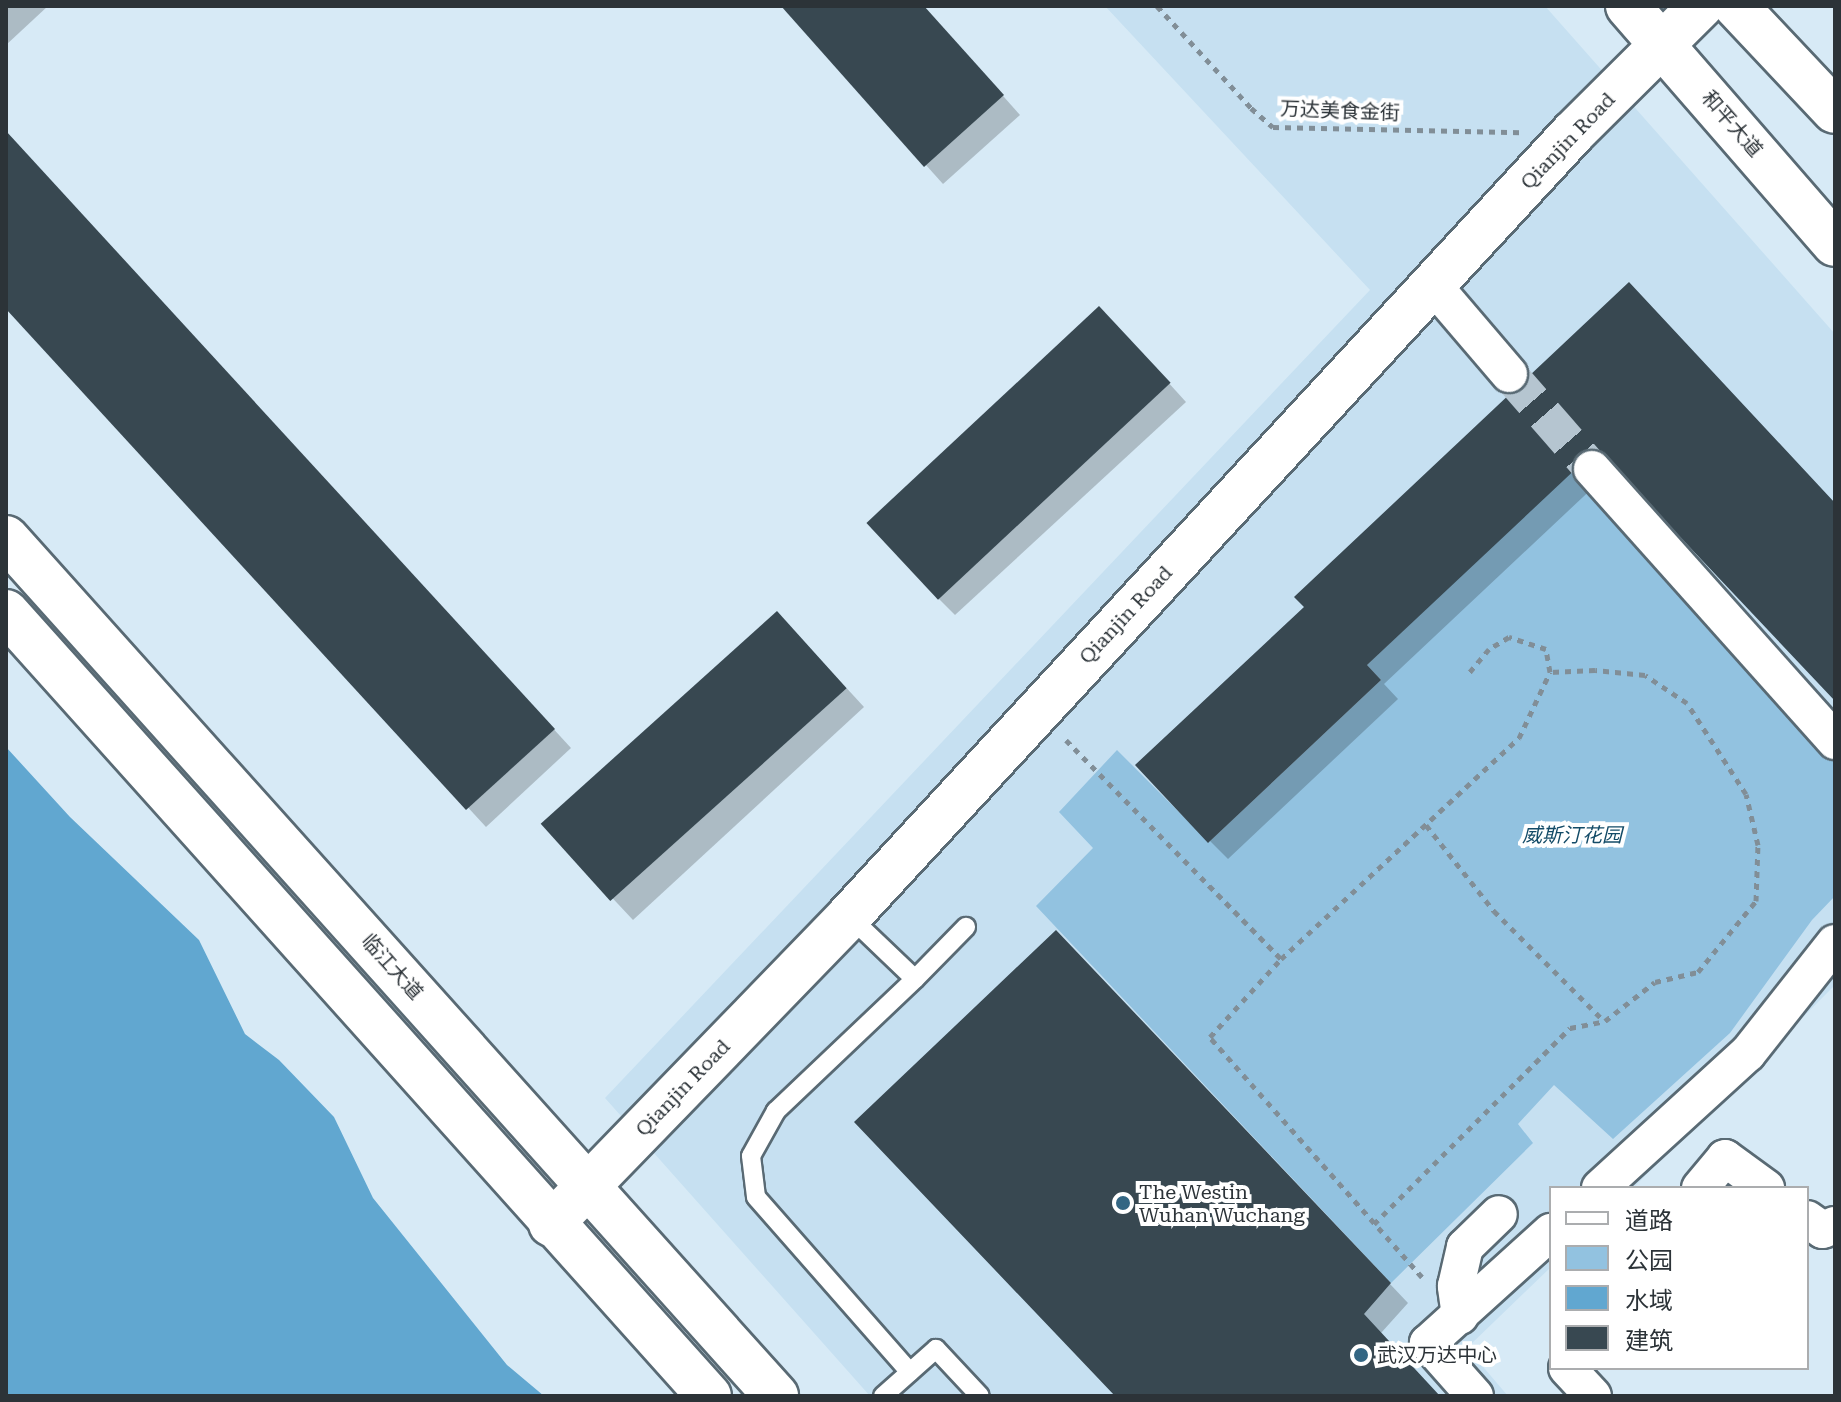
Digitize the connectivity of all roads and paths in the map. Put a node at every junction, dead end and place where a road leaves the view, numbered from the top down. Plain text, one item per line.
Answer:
1 (1157, 6) edge
2 (1628, 6) edge
3 (1701, 6) edge
4 (1736, 6) edge
5 (1662, 44) junction
6 (1835, 111) edge
7 (1573, 133) junction
8 (1835, 244) edge
9 (1433, 285) junction
10 (1509, 374) tunnel mouth
11 (1592, 469) tunnel mouth
12 (6, 538) edge
13 (6, 612) edge
14 (1550, 672) junction
15 (1467, 675) dead end
16 (1037, 710) junction
17 (1835, 741) edge
18 (1426, 825) junction
19 (849, 916) junction
20 (966, 927) dead end
21 (1835, 943) edge
22 (1281, 959) junction
23 (915, 979) junction
24 (1605, 1021) junction
25 (589, 1185) junction
26 (1602, 1186) edge
27 (1702, 1186) edge
28 (1763, 1186) edge
29 (1499, 1214) dead end
30 (1809, 1220) edge
31 (551, 1224) junction
32 (1373, 1224) junction
33 (1835, 1225) edge
34 (1549, 1234) edge
35 (1460, 1316) junction
36 (1569, 1370) edge
37 (910, 1372) junction
38 (709, 1396) edge
39 (776, 1396) edge
40 (883, 1396) edge
41 (980, 1396) edge
42 (1475, 1396) edge
43 (1593, 1396) edge

1 - 7 path, 万达美食金街
2 - 5 main road, 和平大道
3 - 5 main road, Qianjin Road
4 - 6 main road
5 - 7 main road, Qianjin Road
5 - 8 main road, 和平大道
7 - 9 main road, Qianjin Road
9 - 10 street
9 - 16 main road, Qianjin Road
11 - 17 street
12 - 25 main road, 临江大道
13 - 31 main road
14 - 15 path
14 - 18 path
14 - 24 path
16 - 19 main road, Qianjin Road
16 - 22 path
18 - 22 path
18 - 24 path
19 - 23 lane
19 - 25 main road, Qianjin Road
20 - 23 lane
21 - 26 street
22 - 32 path
23 - 37 lane
24 - 32 path
25 - 31 main road, Qianjin Road
25 - 39 main road, 临江大道
27 - 28 street
29 - 35 street
30 - 33 street
31 - 38 main road
32 - 35 path
34 - 35 street
35 - 42 street
36 - 43 street
37 - 40 lane
37 - 41 lane

